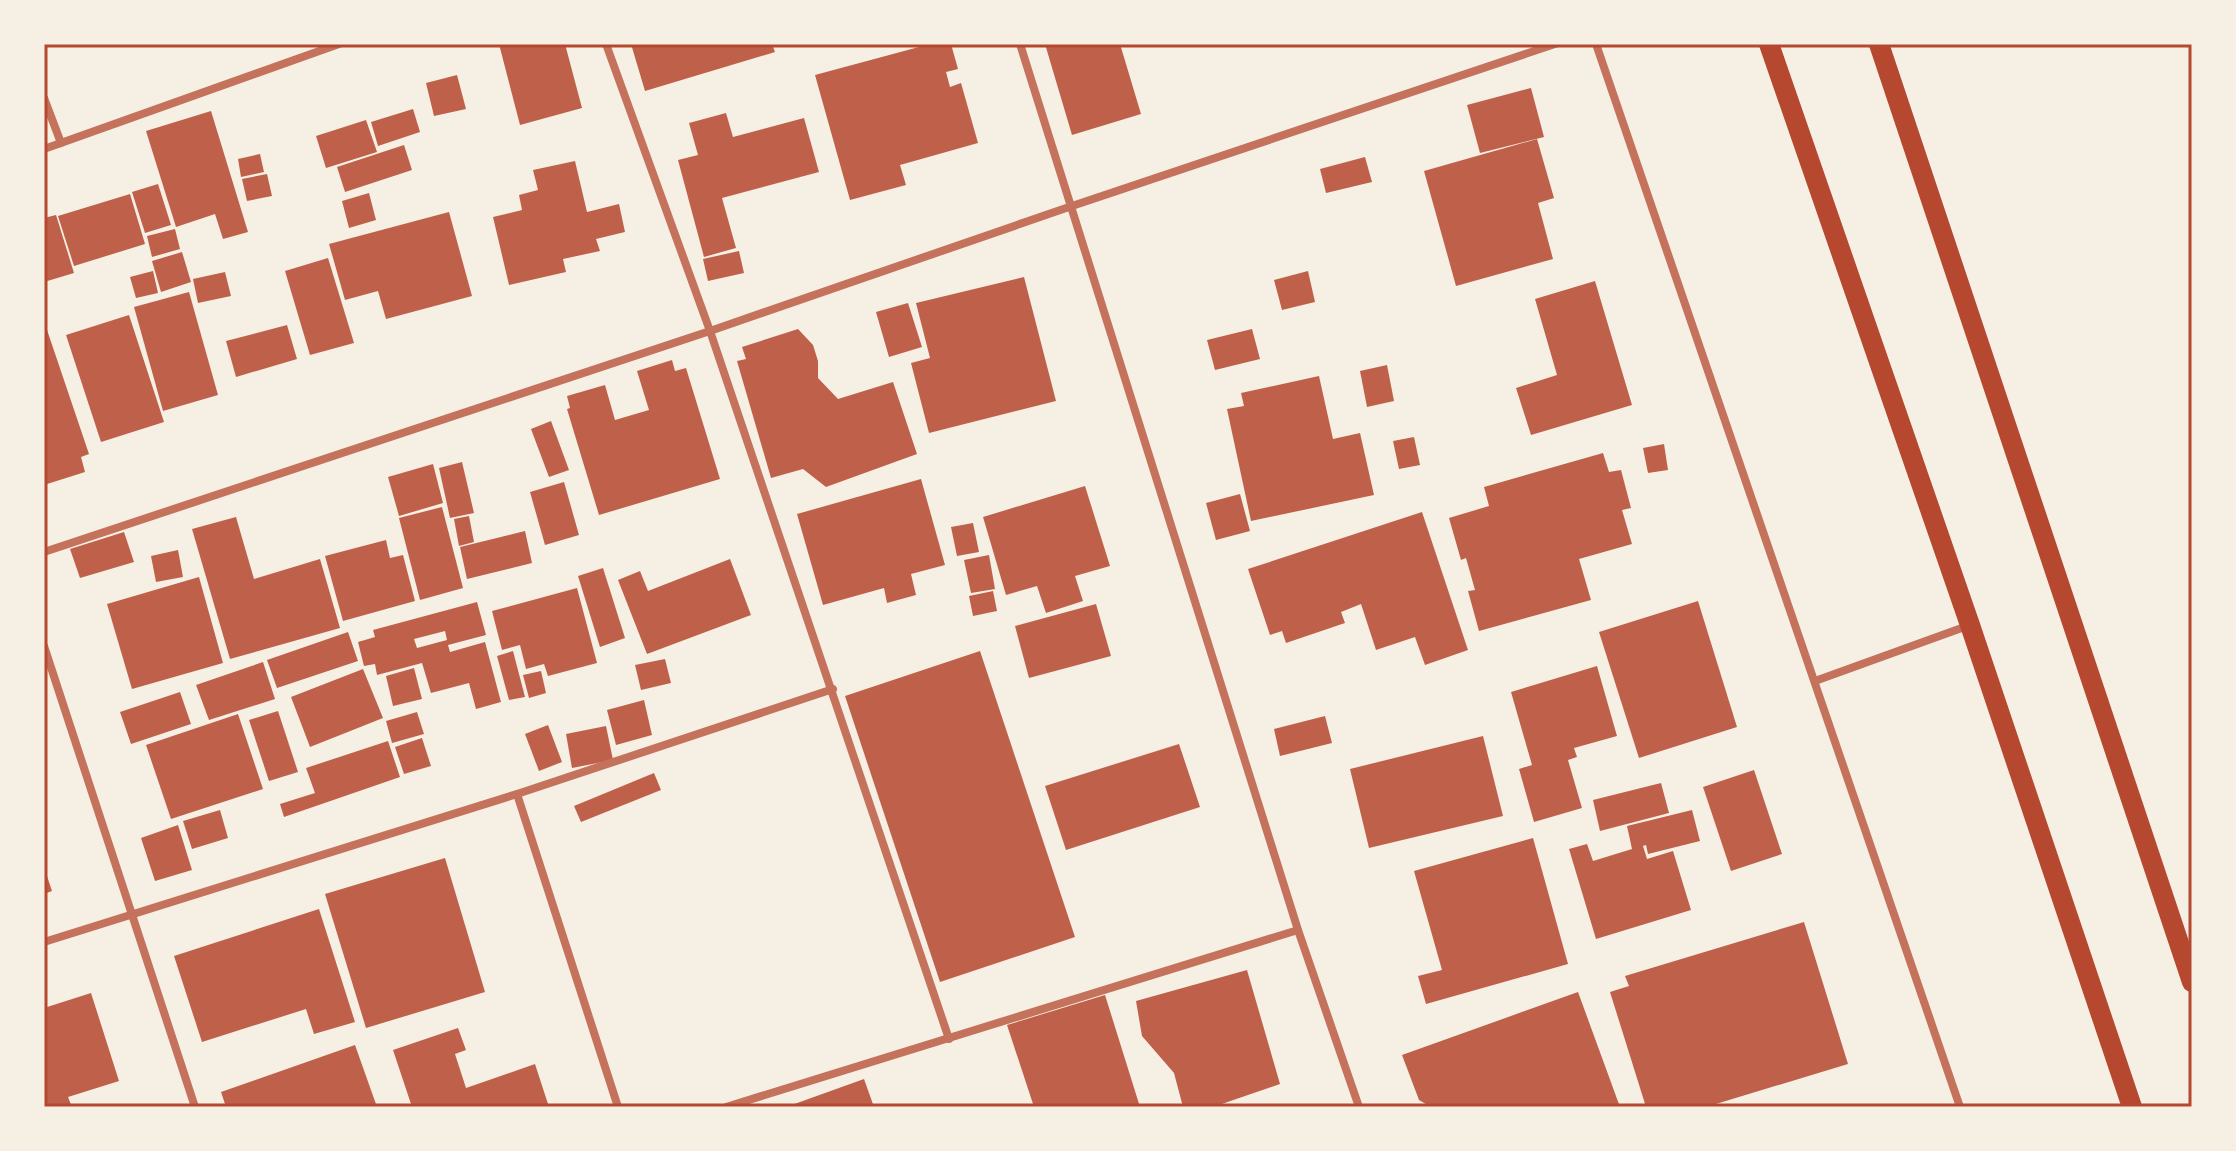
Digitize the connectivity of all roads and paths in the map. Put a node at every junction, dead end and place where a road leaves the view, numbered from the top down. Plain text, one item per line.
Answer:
1 (339, 44) edge
2 (606, 44) edge
3 (1020, 44) edge
4 (1555, 44) edge
5 (1596, 44) edge
6 (1769, 44) edge
7 (1879, 44) edge
8 (44, 98) edge
9 (61, 143) junction
10 (44, 149) edge
11 (1072, 206) junction
12 (710, 331) junction
13 (44, 552) edge
14 (1970, 625) junction
15 (44, 646) edge
16 (1815, 681) junction
17 (833, 689) junction
18 (517, 794) junction
19 (131, 913) junction
20 (1298, 930) junction
21 (44, 942) edge
22 (2192, 982) edge
23 (949, 1039) junction
24 (195, 1107) edge
25 (618, 1107) edge
26 (726, 1107) edge
27 (1359, 1107) edge
28 (1960, 1107) edge
29 (2132, 1107) edge

1 - 9 street
2 - 12 street
3 - 11 street
4 - 11 street
5 - 16 street
6 - 14 main road
7 - 22 main road
8 - 9 street
9 - 10 street
11 - 12 street
11 - 20 street
12 - 13 street
12 - 17 street
14 - 16 street
14 - 29 main road
15 - 19 street
16 - 28 street
17 - 18 street
17 - 23 street
18 - 19 street
18 - 25 street
19 - 21 street
19 - 24 street
20 - 23 street
20 - 27 street
23 - 26 street

